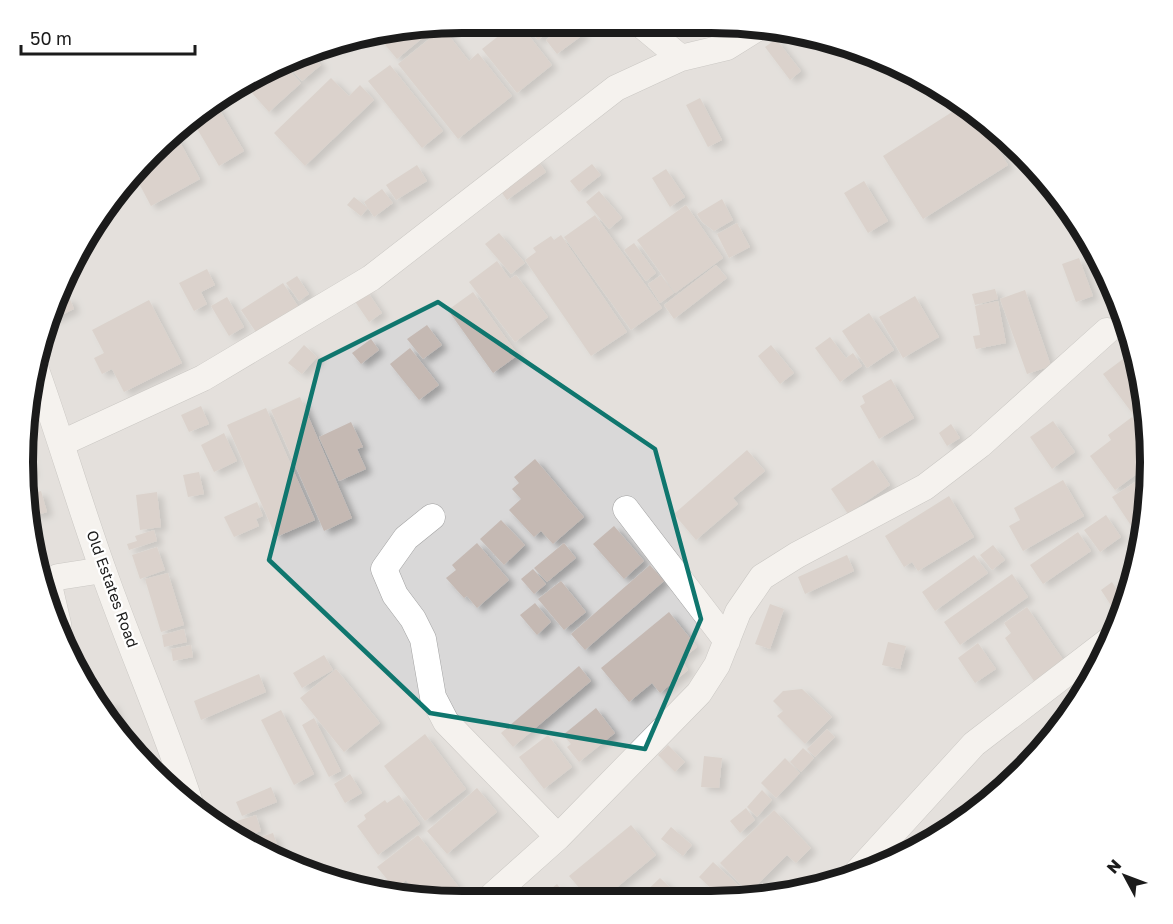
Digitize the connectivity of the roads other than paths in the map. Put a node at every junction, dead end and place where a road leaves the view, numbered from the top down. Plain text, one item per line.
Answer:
1 (651, 33) edge
2 (747, 35) edge
3 (681, 58) junction
4 (1107, 331) dead end
5 (40, 382) edge
6 (62, 443) junction
7 (626, 509) dead end
8 (432, 518) dead end
9 (103, 570) junction
10 (51, 583) edge
11 (727, 641) junction
12 (1097, 651) edge
13 (186, 791) edge
14 (558, 837) junction
15 (868, 861) edge
16 (499, 891) edge

1 - 3 street
2 - 3 street
3 - 6 street
4 - 11 street
5 - 6 street, Old Estates Road
6 - 9 street, Old Estates Road
7 - 11 street
8 - 14 street
9 - 10 street
9 - 13 street, Old Estates Road
11 - 14 street
12 - 15 street
14 - 16 street

